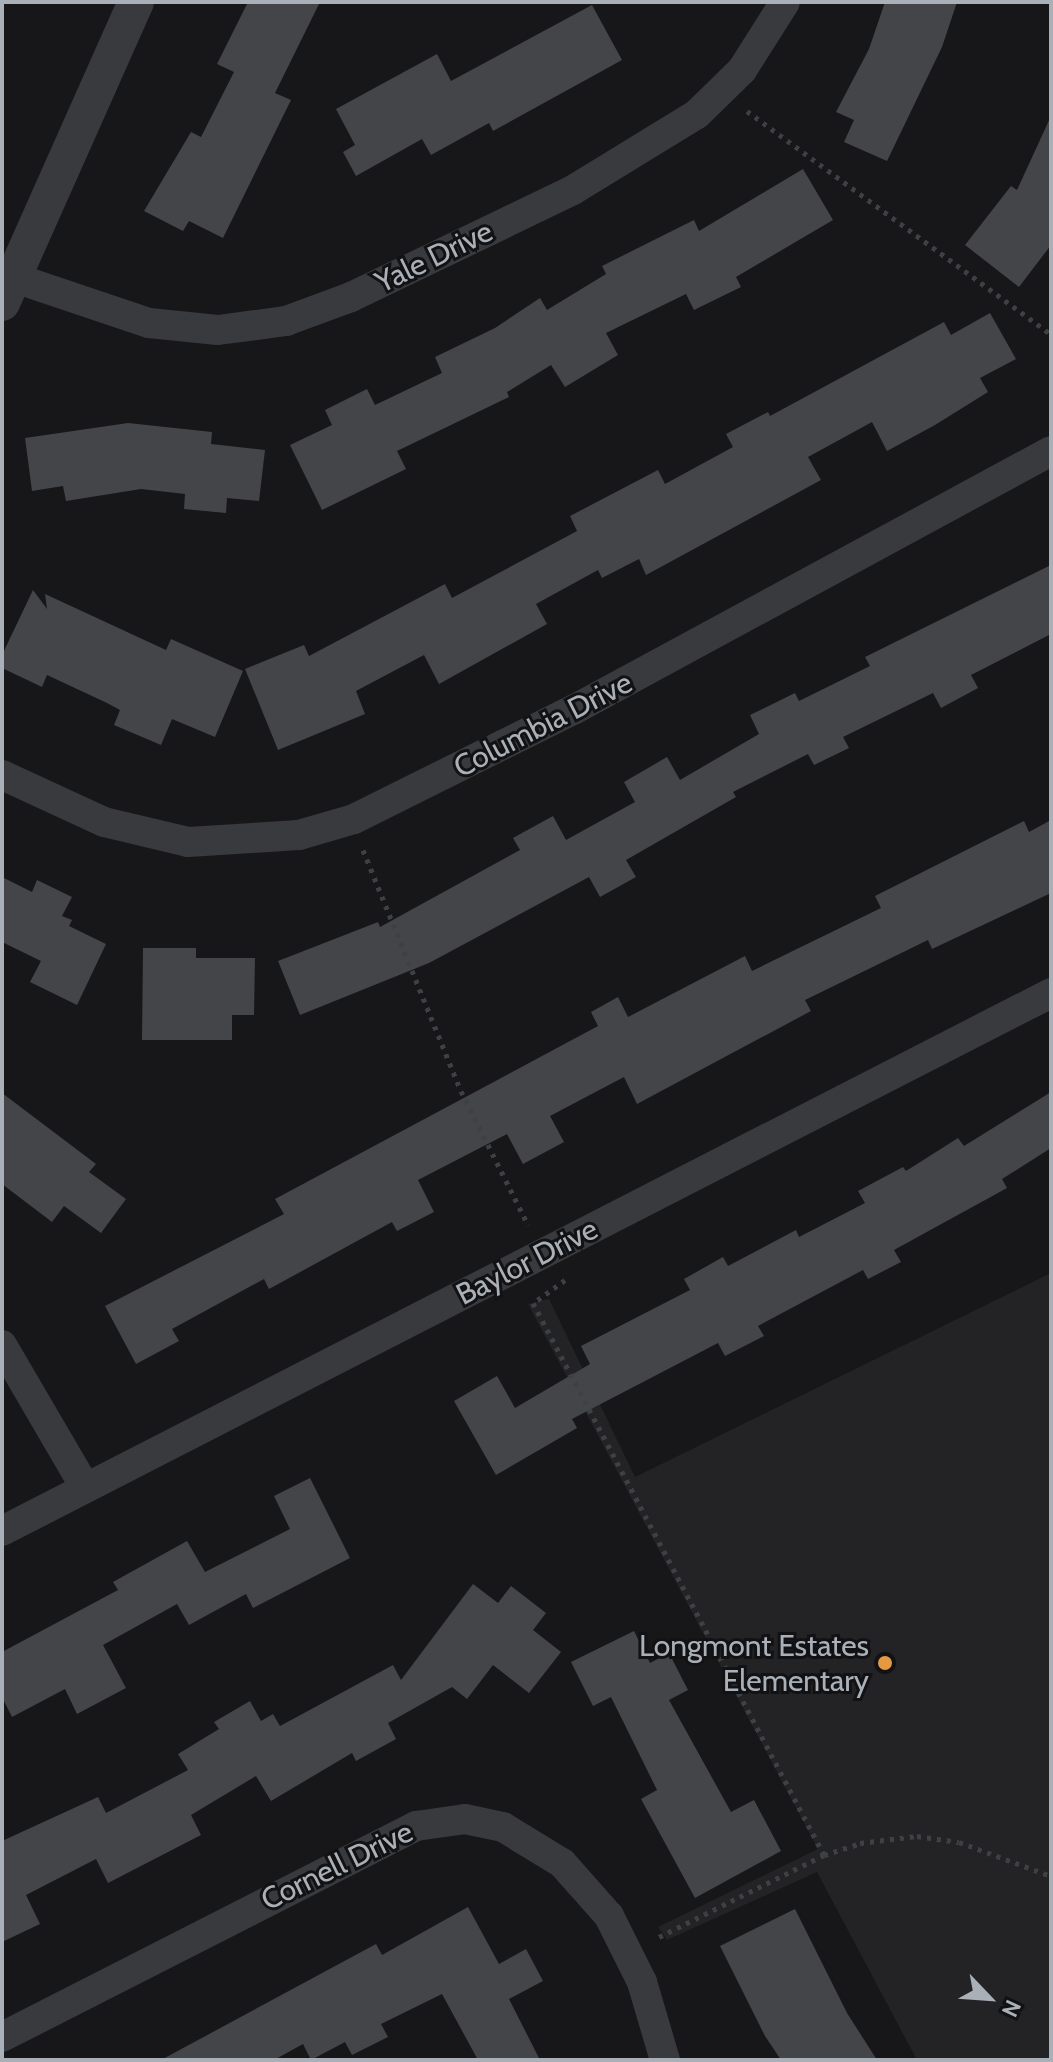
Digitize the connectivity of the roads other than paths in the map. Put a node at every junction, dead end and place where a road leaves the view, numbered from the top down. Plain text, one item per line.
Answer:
1 (785, 2) edge
2 (133, 3) edge
3 (7, 290) edge
4 (1051, 451) edge
5 (2, 775) edge
6 (1051, 993) edge
7 (2, 1345) edge
8 (85, 1487) junction
9 (2, 1531) edge
10 (2, 2037) edge
11 (665, 2060) edge

1 - 3 street, Yale Drive
2 - 3 street
4 - 5 street, Columbia Drive
6 - 8 street, Baylor Drive
7 - 8 street
8 - 9 street, Baylor Drive
10 - 11 street, Cornell Drive

